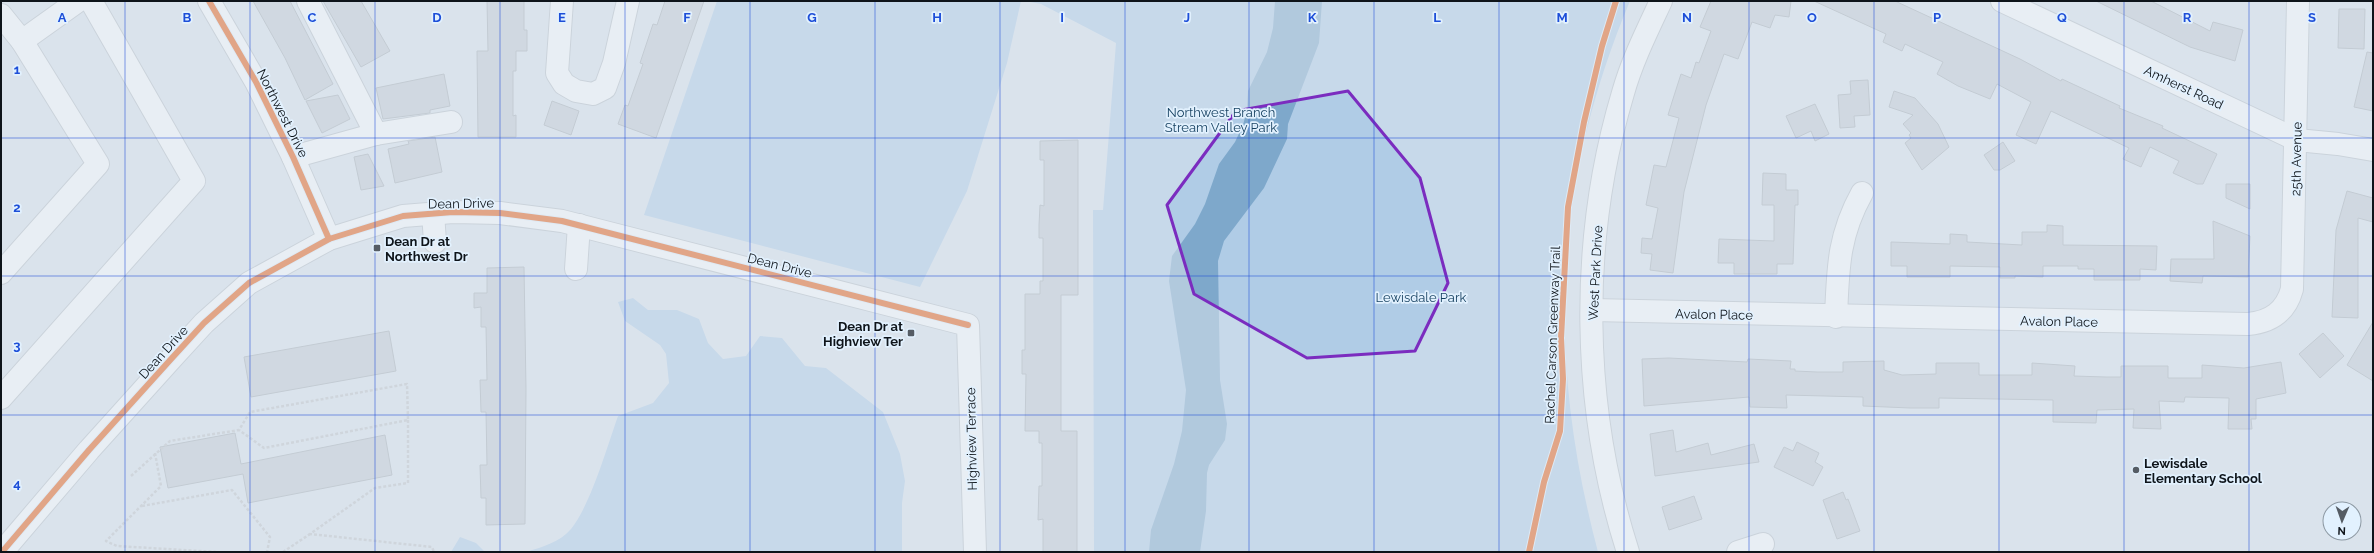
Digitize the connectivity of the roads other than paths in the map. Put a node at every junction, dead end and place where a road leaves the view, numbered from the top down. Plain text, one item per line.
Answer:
1 (78, 1) edge
2 (91, 1) edge
3 (209, 1) edge
4 (308, 1) edge
5 (562, 1) edge
6 (628, 1) edge
7 (1661, 1) edge
8 (2002, 1) edge
9 (2298, 1) edge
10 (1, 15) edge
11 (22, 41) junction
12 (451, 122) dead end
13 (376, 134) junction
14 (2297, 140) junction
15 (2373, 150) edge
16 (293, 157) junction
17 (1862, 193) dead end
18 (433, 213) junction
19 (579, 225) junction
20 (329, 239) junction
21 (435, 242) dead end
22 (576, 269) dead end
23 (1, 273) edge
24 (1592, 310) junction
25 (2279, 313) joint
26 (1836, 317) junction
27 (968, 325) joint
28 (1, 398) edge
29 (1763, 544) dead end
30 (2, 552) edge
31 (975, 552) edge
32 (1628, 552) edge
33 (1738, 552) edge

1 - 11 street
2 - 28 street
3 - 16 street, Northwest Drive
4 - 13 street
5 - 6 street
7 - 24 street, West Park Drive
8 - 14 street, Amherst Road
9 - 14 street, 25th Avenue
10 - 11 street
11 - 23 street
12 - 13 street
13 - 16 street
14 - 15 street, Amherst Road
14 - 25 street, 25th Avenue
16 - 20 street, Northwest Drive
17 - 26 street
18 - 19 street, Dean Drive
18 - 20 street, Dean Drive
18 - 21 street
19 - 22 street
19 - 27 street, Dean Drive
20 - 30 street, Dean Drive
24 - 26 street, Avalon Place
24 - 32 street, West Park Drive
25 - 26 street, Avalon Place
27 - 31 street, Highview Terrace
29 - 33 street

